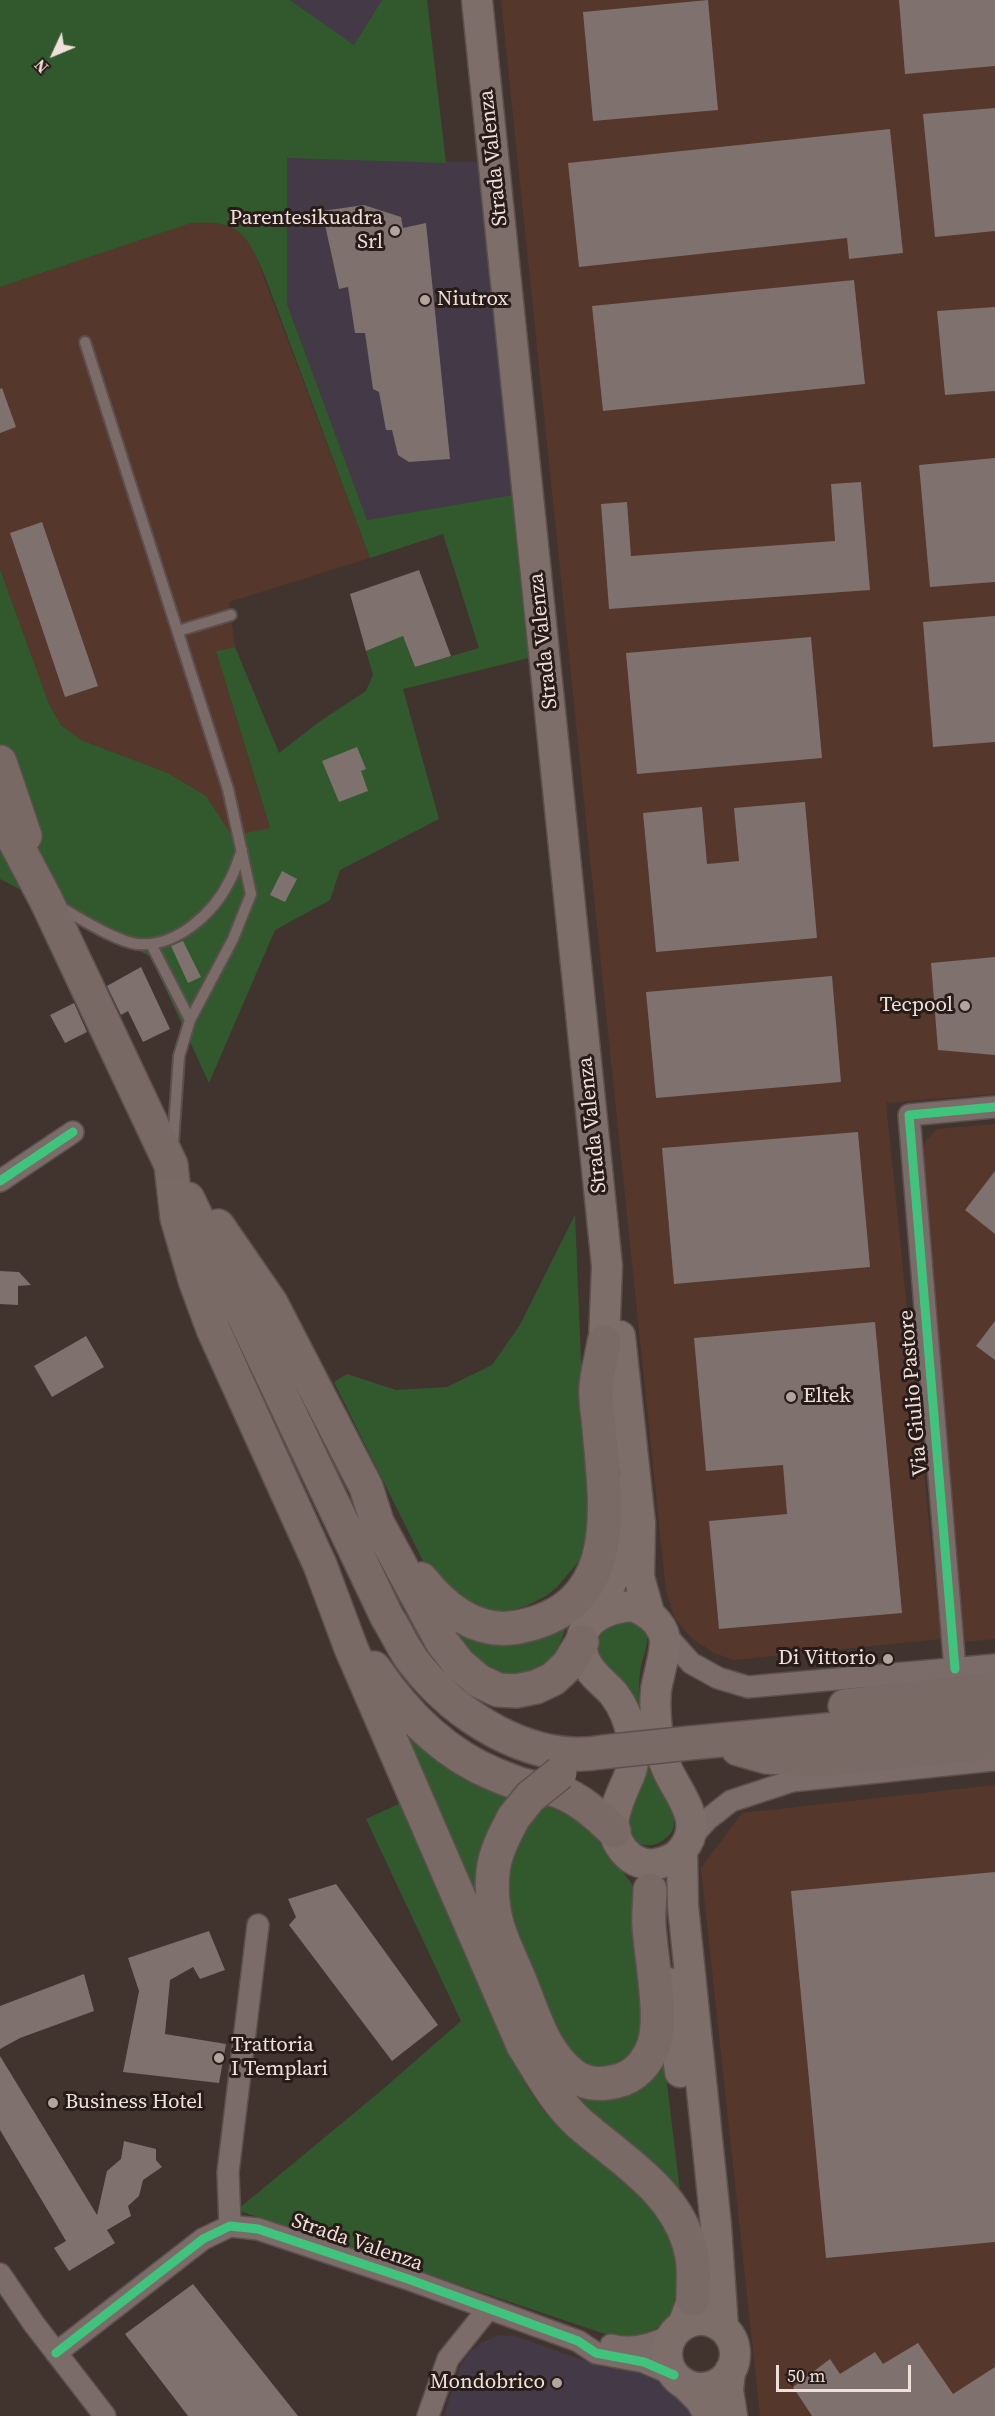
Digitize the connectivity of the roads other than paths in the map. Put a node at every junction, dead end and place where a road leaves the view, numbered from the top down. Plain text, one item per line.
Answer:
1 (477, 0) edge
2 (85, 342) dead end
3 (231, 615) dead end
4 (178, 630) junction
5 (0, 762) edge
6 (0, 813) edge
7 (242, 850) junction
8 (46, 900) junction
9 (151, 944) junction
10 (190, 1020) junction
11 (995, 1107) edge
12 (73, 1132) dead end
13 (171, 1165) junction
14 (0, 1181) edge
15 (608, 1283) junction
16 (604, 1342) junction
17 (366, 1487) junction
18 (320, 1565) junction
19 (657, 1623) junction
20 (589, 1628) junction
21 (995, 1665) edge
22 (955, 1669) junction
23 (995, 1689) edge
24 (995, 1714) edge
25 (700, 1742) junction
26 (995, 1742) edge
27 (599, 1753) junction
28 (995, 1760) edge
29 (614, 1831) junction
30 (686, 1846) junction
31 (634, 1860) junction
32 (650, 1890) junction
33 (258, 1925) dead end
34 (230, 2226) junction
35 (0, 2274) edge
36 (488, 2309) junction
37 (683, 2319) junction
38 (723, 2328) junction
39 (578, 2342) junction
40 (56, 2353) junction
41 (730, 2371) junction
42 (679, 2379) junction
43 (105, 2416) edge
44 (428, 2416) edge
45 (710, 2416) edge
46 (732, 2416) edge

1 - 15 main road, Strada Valenza
2 - 4 lane
3 - 4 lane
4 - 7 lane
5 - 8 highway
6 - 8 highway
7 - 9 lane
7 - 10 lane
8 - 9 lane
8 - 13 highway
9 - 10 lane
10 - 13 lane
11 - 22 street, Via Giulio Pastore
12 - 14 street
13 - 17 highway
13 - 18 highway
13 - 27 highway
15 - 16 main road, Strada Valenza
15 - 19 main road, Strada Valenza
16 - 17 highway
16 - 20 main road, Strada Valenza
17 - 20 highway
18 - 29 highway
18 - 37 highway
19 - 20 main road
19 - 22 street
19 - 30 main road
20 - 29 main road
21 - 22 street
23 - 25 highway
24 - 25 highway
25 - 26 highway
25 - 27 highway, bridge
27 - 32 highway, bridge
28 - 30 street
29 - 31 main road, Strada Valenza
30 - 31 main road
30 - 38 main road
31 - 32 main road, Strada Valenza
32 - 37 main road, Strada Valenza
33 - 34 street
34 - 36 street, Strada Valenza
34 - 40 street
35 - 40 street
36 - 39 street, Strada Valenza
36 - 44 street
37 - 38 main road, Strada Valenza
37 - 39 street, Strada Valenza
37 - 42 main road, Strada Valenza
38 - 41 main road
39 - 42 street, Strada Valenza
40 - 43 street
41 - 42 main road, Strada Valenza
41 - 46 main road
42 - 45 main road, Strada Valenza

